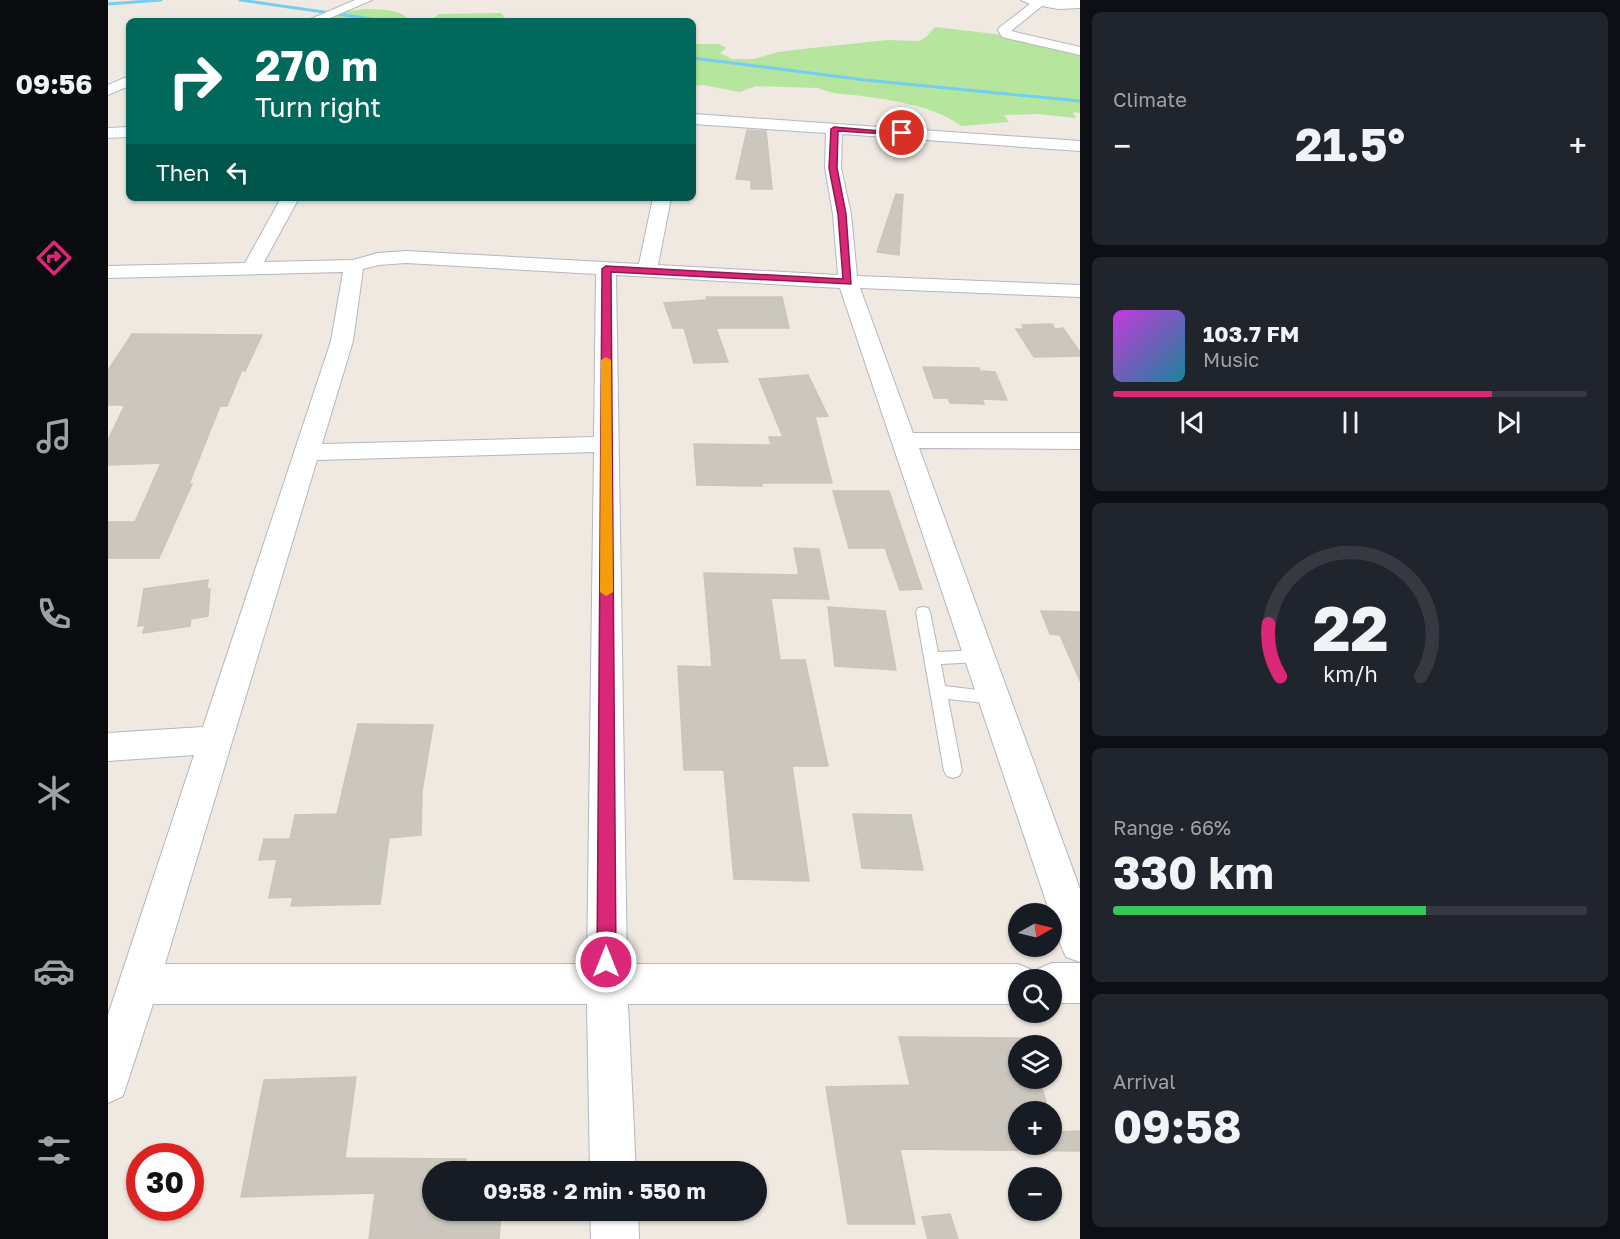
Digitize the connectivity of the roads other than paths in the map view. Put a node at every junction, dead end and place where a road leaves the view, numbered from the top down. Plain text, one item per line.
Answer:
1 (366, 0) edge
2 (1032, 1) edge
3 (1080, 4) edge
4 (320, 18) edge
5 (1080, 51) edge
6 (126, 82) edge
7 (108, 91) edge
8 (696, 119) edge
9 (834, 129) junction
10 (126, 132) edge
11 (108, 133) edge
12 (1080, 146) edge
13 (288, 201) edge
14 (661, 201) edge
15 (354, 266) junction
16 (250, 268) junction
17 (606, 269) junction
18 (646, 271) junction
19 (108, 272) edge
20 (848, 282) junction
21 (1080, 291) edge
22 (905, 440) junction
23 (1080, 441) edge
24 (606, 444) junction
25 (308, 452) junction
26 (923, 612) dead end
27 (980, 656) junction
28 (931, 658) junction
29 (938, 692) junction
30 (994, 698) junction
31 (217, 740) junction
32 (108, 747) edge
33 (953, 771) dead end
34 (1080, 943) edge
35 (1080, 983) edge
36 (140, 984) junction
37 (1008, 984) edge
38 (1062, 984) edge
39 (607, 986) junction
40 (108, 1081) edge
41 (613, 1161) edge
42 (614, 1221) edge
43 (615, 1239) edge

1 - 4 street
2 - 3 street
2 - 5 street
6 - 7 street
8 - 9 street
9 - 12 street
9 - 20 street
10 - 11 street
13 - 16 street
14 - 18 street
15 - 16 street
15 - 17 street
15 - 25 street
16 - 19 street
17 - 18 street
17 - 24 street
18 - 20 street
20 - 21 street
20 - 22 street
22 - 23 street
22 - 27 street
24 - 25 street
24 - 39 street
25 - 31 street
26 - 28 lane
27 - 28 lane
27 - 30 street
28 - 29 lane
29 - 30 lane
29 - 33 lane
30 - 34 street
31 - 32 street
31 - 36 street
35 - 38 street
36 - 39 street
36 - 40 street
37 - 39 street
39 - 41 street
42 - 43 street

